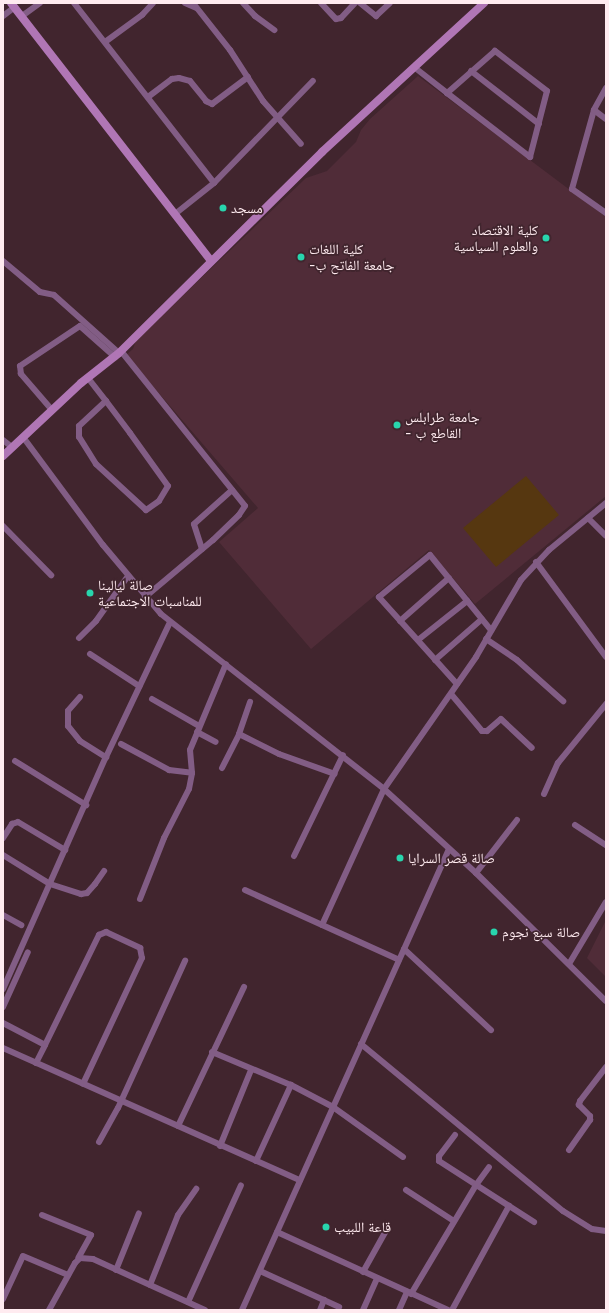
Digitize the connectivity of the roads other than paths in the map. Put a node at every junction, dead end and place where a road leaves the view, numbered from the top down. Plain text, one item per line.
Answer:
1 (40, 3) edge
2 (74, 3) edge
3 (152, 3) edge
4 (185, 3) edge
5 (243, 3) edge
6 (321, 3) edge
7 (355, 3) edge
8 (360, 3) edge
9 (390, 3) edge
10 (484, 3) edge
11 (13, 5) edge
12 (197, 5) edge
13 (3, 16) edge
14 (22, 16) junction
15 (274, 30) dead end
16 (105, 42) junction
17 (414, 67) junction
18 (471, 71) junction
19 (248, 78) junction
20 (313, 81) dead end
21 (606, 88) edge
22 (447, 93) junction
23 (148, 97) junction
24 (594, 110) junction
25 (278, 118) junction
26 (606, 119) edge
27 (539, 124) junction
28 (301, 144) dead end
29 (214, 183) junction
30 (175, 214) junction
31 (606, 214) edge
32 (3, 260) edge
33 (211, 261) junction
34 (118, 353) junction
35 (88, 378) junction
36 (106, 401) junction
37 (52, 410) junction
38 (23, 437) junction
39 (3, 440) edge
40 (12, 447) junction
41 (3, 456) edge
42 (232, 490) junction
43 (606, 503) edge
44 (588, 518) junction
45 (3, 526) edge
46 (606, 536) edge
47 (202, 550) junction
48 (536, 562) junction
49 (51, 575) dead end
50 (128, 576) junction
51 (449, 578) junction
52 (145, 597) junction
53 (467, 601) junction
54 (482, 619) junction
55 (400, 621) junction
56 (170, 622) junction
57 (491, 630) junction
58 (79, 638) dead end
59 (486, 639) junction
60 (418, 640) junction
61 (90, 654) dead end
62 (606, 657) edge
63 (436, 660) junction
64 (226, 664) junction
65 (458, 684) junction
66 (139, 686) junction
67 (451, 694) junction
68 (80, 697) dead end
69 (152, 699) dead end
70 (563, 701) dead end
71 (250, 702) dead end
72 (606, 704) edge
73 (198, 729) junction
74 (239, 734) junction
75 (216, 742) dead end
76 (120, 744) dead end
77 (532, 748) dead end
78 (343, 755) junction
79 (106, 757) junction
80 (15, 761) dead end
81 (222, 768) dead end
82 (192, 773) junction
83 (335, 774) junction
84 (384, 789) junction
85 (544, 794) dead end
86 (86, 805) junction
87 (517, 820) dead end
88 (575, 825) dead end
89 (3, 838) edge
90 (606, 845) edge
91 (449, 849) junction
92 (65, 850) junction
93 (3, 855) edge
94 (294, 856) dead end
95 (104, 871) dead end
96 (476, 873) junction
97 (50, 884) junction
98 (244, 890) dead end
99 (140, 899) dead end
100 (606, 902) edge
101 (3, 915) edge
102 (21, 925) dead end
103 (322, 925) junction
104 (404, 948) junction
105 (28, 952) dead end
106 (399, 960) junction
107 (185, 961) dead end
108 (569, 964) junction
109 (244, 987) dead end
110 (3, 989) edge
111 (606, 1001) edge
112 (3, 1007) edge
113 (3, 1023) edge
114 (491, 1030) dead end
115 (361, 1044) junction
116 (45, 1045) junction
117 (3, 1048) edge
118 (212, 1052) junction
119 (36, 1063) junction
120 (606, 1067) edge
121 (251, 1070) junction
122 (83, 1084) junction
123 (291, 1086) junction
124 (121, 1101) junction
125 (333, 1107) junction
126 (178, 1126) junction
127 (455, 1135) dead end
128 (99, 1142) dead end
129 (220, 1146) junction
130 (569, 1150) dead end
131 (403, 1157) dead end
132 (256, 1161) junction
133 (489, 1167) dead end
134 (300, 1180) junction
135 (476, 1184) junction
136 (241, 1185) dead end
137 (196, 1189) dead end
138 (406, 1190) dead end
139 (509, 1206) junction
140 (138, 1213) dead end
141 (42, 1215) dead end
142 (454, 1221) junction
143 (534, 1222) dead end
144 (388, 1227) dead end
145 (606, 1231) edge
146 (277, 1232) junction
147 (78, 1258) junction
148 (116, 1270) junction
149 (260, 1271) junction
150 (363, 1272) junction
151 (68, 1275) junction
152 (377, 1278) junction
153 (150, 1285) junction
154 (409, 1293) junction
155 (3, 1299) edge
156 (324, 1300) junction
157 (188, 1302) junction
158 (339, 1307) dead end
159 (49, 1310) edge
160 (205, 1310) edge
161 (242, 1310) edge
162 (320, 1310) edge
163 (363, 1310) edge
164 (399, 1310) edge
165 (448, 1310) edge
166 (452, 1310) edge

1 - 14 street
2 - 16 street
3 - 16 street
4 - 12 street
5 - 15 street
6 - 7 street
8 - 9 street
10 - 17 street
11 - 13 street
11 - 14 street
12 - 19 street
14 - 30 street
16 - 23 street
17 - 22 street
17 - 33 street
18 - 22 street
18 - 27 street
18 - 27 street
19 - 23 street
19 - 25 street
20 - 25 street
21 - 24 street
22 - 27 street
23 - 29 street
24 - 26 street
24 - 31 street
25 - 28 street
25 - 29 street
29 - 30 street
30 - 33 street
32 - 34 street
33 - 34 street
34 - 35 street
34 - 37 street
34 - 42 street
35 - 36 street
35 - 37 street
36 - 36 street
37 - 38 street
38 - 40 street
38 - 50 street
39 - 40 street
40 - 41 street
42 - 47 street
42 - 47 street
43 - 44 street
44 - 46 street
44 - 48 street
45 - 49 street
47 - 52 street
48 - 57 street
48 - 62 street
50 - 52 street
50 - 58 street
51 - 53 street
51 - 55 street
51 - 55 street
52 - 56 street
53 - 54 street
53 - 60 street
54 - 57 street
54 - 63 street
55 - 60 street
56 - 64 street
56 - 66 street
57 - 59 street
59 - 65 street
59 - 70 street
60 - 63 street
61 - 66 street
63 - 65 street
64 - 73 street
64 - 78 street
65 - 67 street
66 - 79 street
67 - 77 street
67 - 84 street
68 - 79 street
69 - 73 street
71 - 74 street
72 - 85 street
73 - 75 street
73 - 82 street
74 - 81 street
74 - 83 street
76 - 82 street
78 - 83 street
78 - 84 street
79 - 86 street
80 - 86 street
82 - 99 street
83 - 94 street
84 - 91 street
84 - 103 street
86 - 92 street
87 - 96 street
88 - 90 street
89 - 92 street
91 - 96 street
91 - 104 street
92 - 97 street
93 - 97 street
95 - 97 street
96 - 108 street
97 - 110 street
98 - 103 street
100 - 108 street
101 - 102 street
103 - 106 street
104 - 106 street
104 - 114 street
105 - 112 street
106 - 115 street
107 - 124 street
108 - 111 street
109 - 118 street
113 - 116 street
115 - 125 street
115 - 145 street
116 - 119 street
116 - 122 street
117 - 119 street
118 - 121 street
118 - 126 street
119 - 122 street
120 - 130 street
121 - 123 street
121 - 129 street
122 - 124 street
123 - 125 street
123 - 132 street
124 - 126 street
124 - 128 street
125 - 131 street
125 - 134 street
126 - 129 street
127 - 135 street
129 - 132 street
132 - 134 street
133 - 135 street
134 - 146 street
135 - 139 street
135 - 142 street
136 - 157 street
137 - 153 street
138 - 142 street
139 - 143 street
139 - 166 street
140 - 148 street
141 - 147 street
142 - 154 street
144 - 150 street
146 - 149 street
146 - 150 street
147 - 148 street
147 - 151 street
148 - 153 street
149 - 156 street
149 - 161 street
150 - 152 street
151 - 155 street
151 - 159 street
152 - 154 street
152 - 163 street
153 - 157 street
154 - 164 street
154 - 165 street
156 - 158 street
156 - 162 street
157 - 160 street

